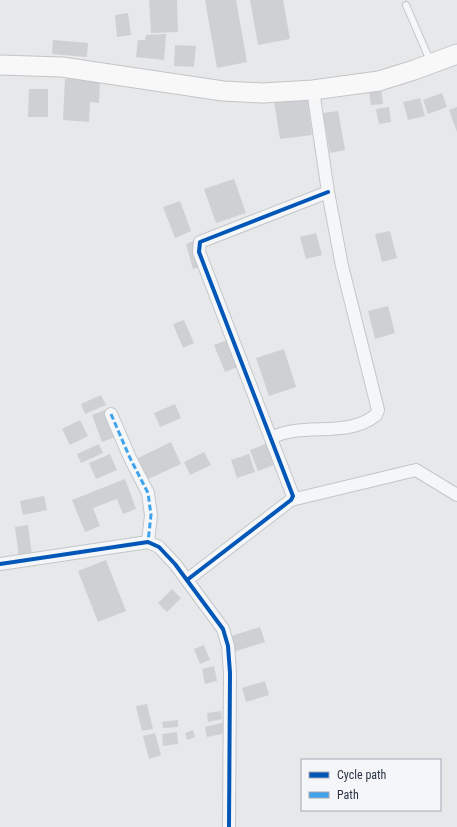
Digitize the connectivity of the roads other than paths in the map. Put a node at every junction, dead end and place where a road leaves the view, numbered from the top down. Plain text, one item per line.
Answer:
1 (406, 5) dead end
2 (457, 54) edge
3 (432, 64) junction
4 (0, 65) edge
5 (313, 90) junction
6 (328, 192) junction
7 (111, 414) dead end
8 (271, 438) junction
9 (457, 495) edge
10 (291, 500) junction
11 (148, 542) junction
12 (0, 564) edge
13 (187, 580) junction
14 (229, 827) edge

1 - 3 lane
2 - 3 main road
3 - 5 main road
4 - 5 main road
5 - 6 street
6 - 8 street
6 - 8 street
7 - 11 street
8 - 10 street
9 - 10 street
10 - 13 street
11 - 12 street
11 - 13 street
13 - 14 street

